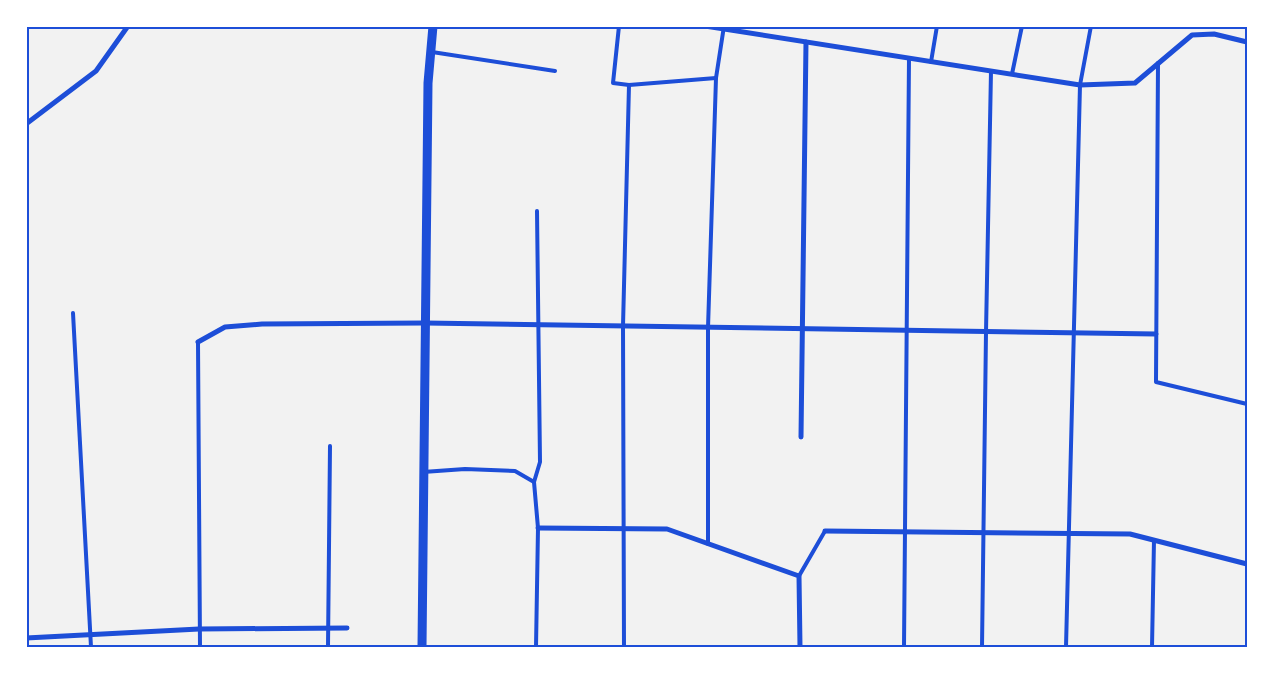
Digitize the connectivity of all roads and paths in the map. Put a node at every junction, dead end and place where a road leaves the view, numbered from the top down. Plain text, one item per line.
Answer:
1 (128, 26) edge
2 (433, 26) edge
3 (619, 26) edge
4 (705, 26) edge
5 (937, 26) edge
6 (1022, 26) edge
7 (1091, 26) edge
8 (724, 28) edge
9 (806, 42) junction
10 (1247, 42) edge
11 (430, 51) junction
12 (909, 58) junction
13 (932, 62) junction
14 (1158, 63) junction
15 (555, 71) dead end
16 (991, 71) junction
17 (1012, 74) junction
18 (716, 78) junction
19 (629, 85) junction
20 (1080, 85) junction
21 (26, 124) edge
22 (537, 211) dead end
23 (73, 313) dead end
24 (425, 323) junction
25 (538, 325) junction
26 (623, 326) junction
27 (708, 328) junction
28 (803, 329) junction
29 (907, 331) junction
30 (986, 332) junction
31 (1073, 334) junction
32 (1156, 334) junction
33 (198, 342) joint
34 (1247, 404) edge
35 (801, 437) dead end
36 (330, 446) dead end
37 (424, 472) junction
38 (534, 482) junction
39 (538, 528) junction
40 (623, 529) junction
41 (825, 531) joint
42 (905, 532) junction
43 (982, 533) junction
44 (1068, 534) junction
45 (1154, 540) junction
46 (708, 544) junction
47 (1247, 564) edge
48 (799, 576) junction
49 (328, 628) junction
50 (347, 628) dead end
51 (199, 629) junction
52 (91, 634) junction
53 (26, 638) edge
54 (91, 647) edge
55 (200, 647) edge
56 (328, 647) edge
57 (422, 647) edge
58 (536, 647) edge
59 (624, 647) edge
60 (800, 647) edge
61 (904, 647) edge
62 (982, 647) edge
63 (1066, 647) edge
64 (1152, 647) edge

1 - 21 street
2 - 11 street
3 - 19 lane
4 - 8 street
5 - 13 lane
6 - 17 lane
7 - 20 lane
8 - 9 street
8 - 18 lane
9 - 12 street
9 - 28 street
10 - 14 street
11 - 15 lane
11 - 24 street
12 - 13 street
12 - 29 lane
13 - 16 street
14 - 20 street
14 - 32 lane
16 - 17 street
16 - 30 lane
17 - 20 street
18 - 19 lane
18 - 27 lane
19 - 26 lane
20 - 31 lane
22 - 25 lane
23 - 52 lane
24 - 25 street
24 - 33 street
24 - 37 street
25 - 26 street
25 - 38 lane
26 - 27 street
26 - 40 lane
27 - 28 street
27 - 46 lane
28 - 29 street
28 - 35 street
29 - 30 street
29 - 42 lane
30 - 31 street
30 - 43 lane
31 - 32 street
31 - 44 lane
32 - 34 lane
33 - 51 lane
36 - 49 lane
37 - 38 lane
37 - 57 street
38 - 39 lane
39 - 40 street
39 - 58 lane
40 - 46 street
40 - 59 lane
41 - 42 street
41 - 48 lane
42 - 43 street
42 - 61 lane
43 - 44 street
43 - 62 lane
44 - 45 street
44 - 63 lane
45 - 47 street
45 - 64 lane
46 - 48 street
48 - 60 street
49 - 50 street
49 - 51 street
49 - 56 lane
51 - 52 street
51 - 55 lane
52 - 53 street
52 - 54 lane

